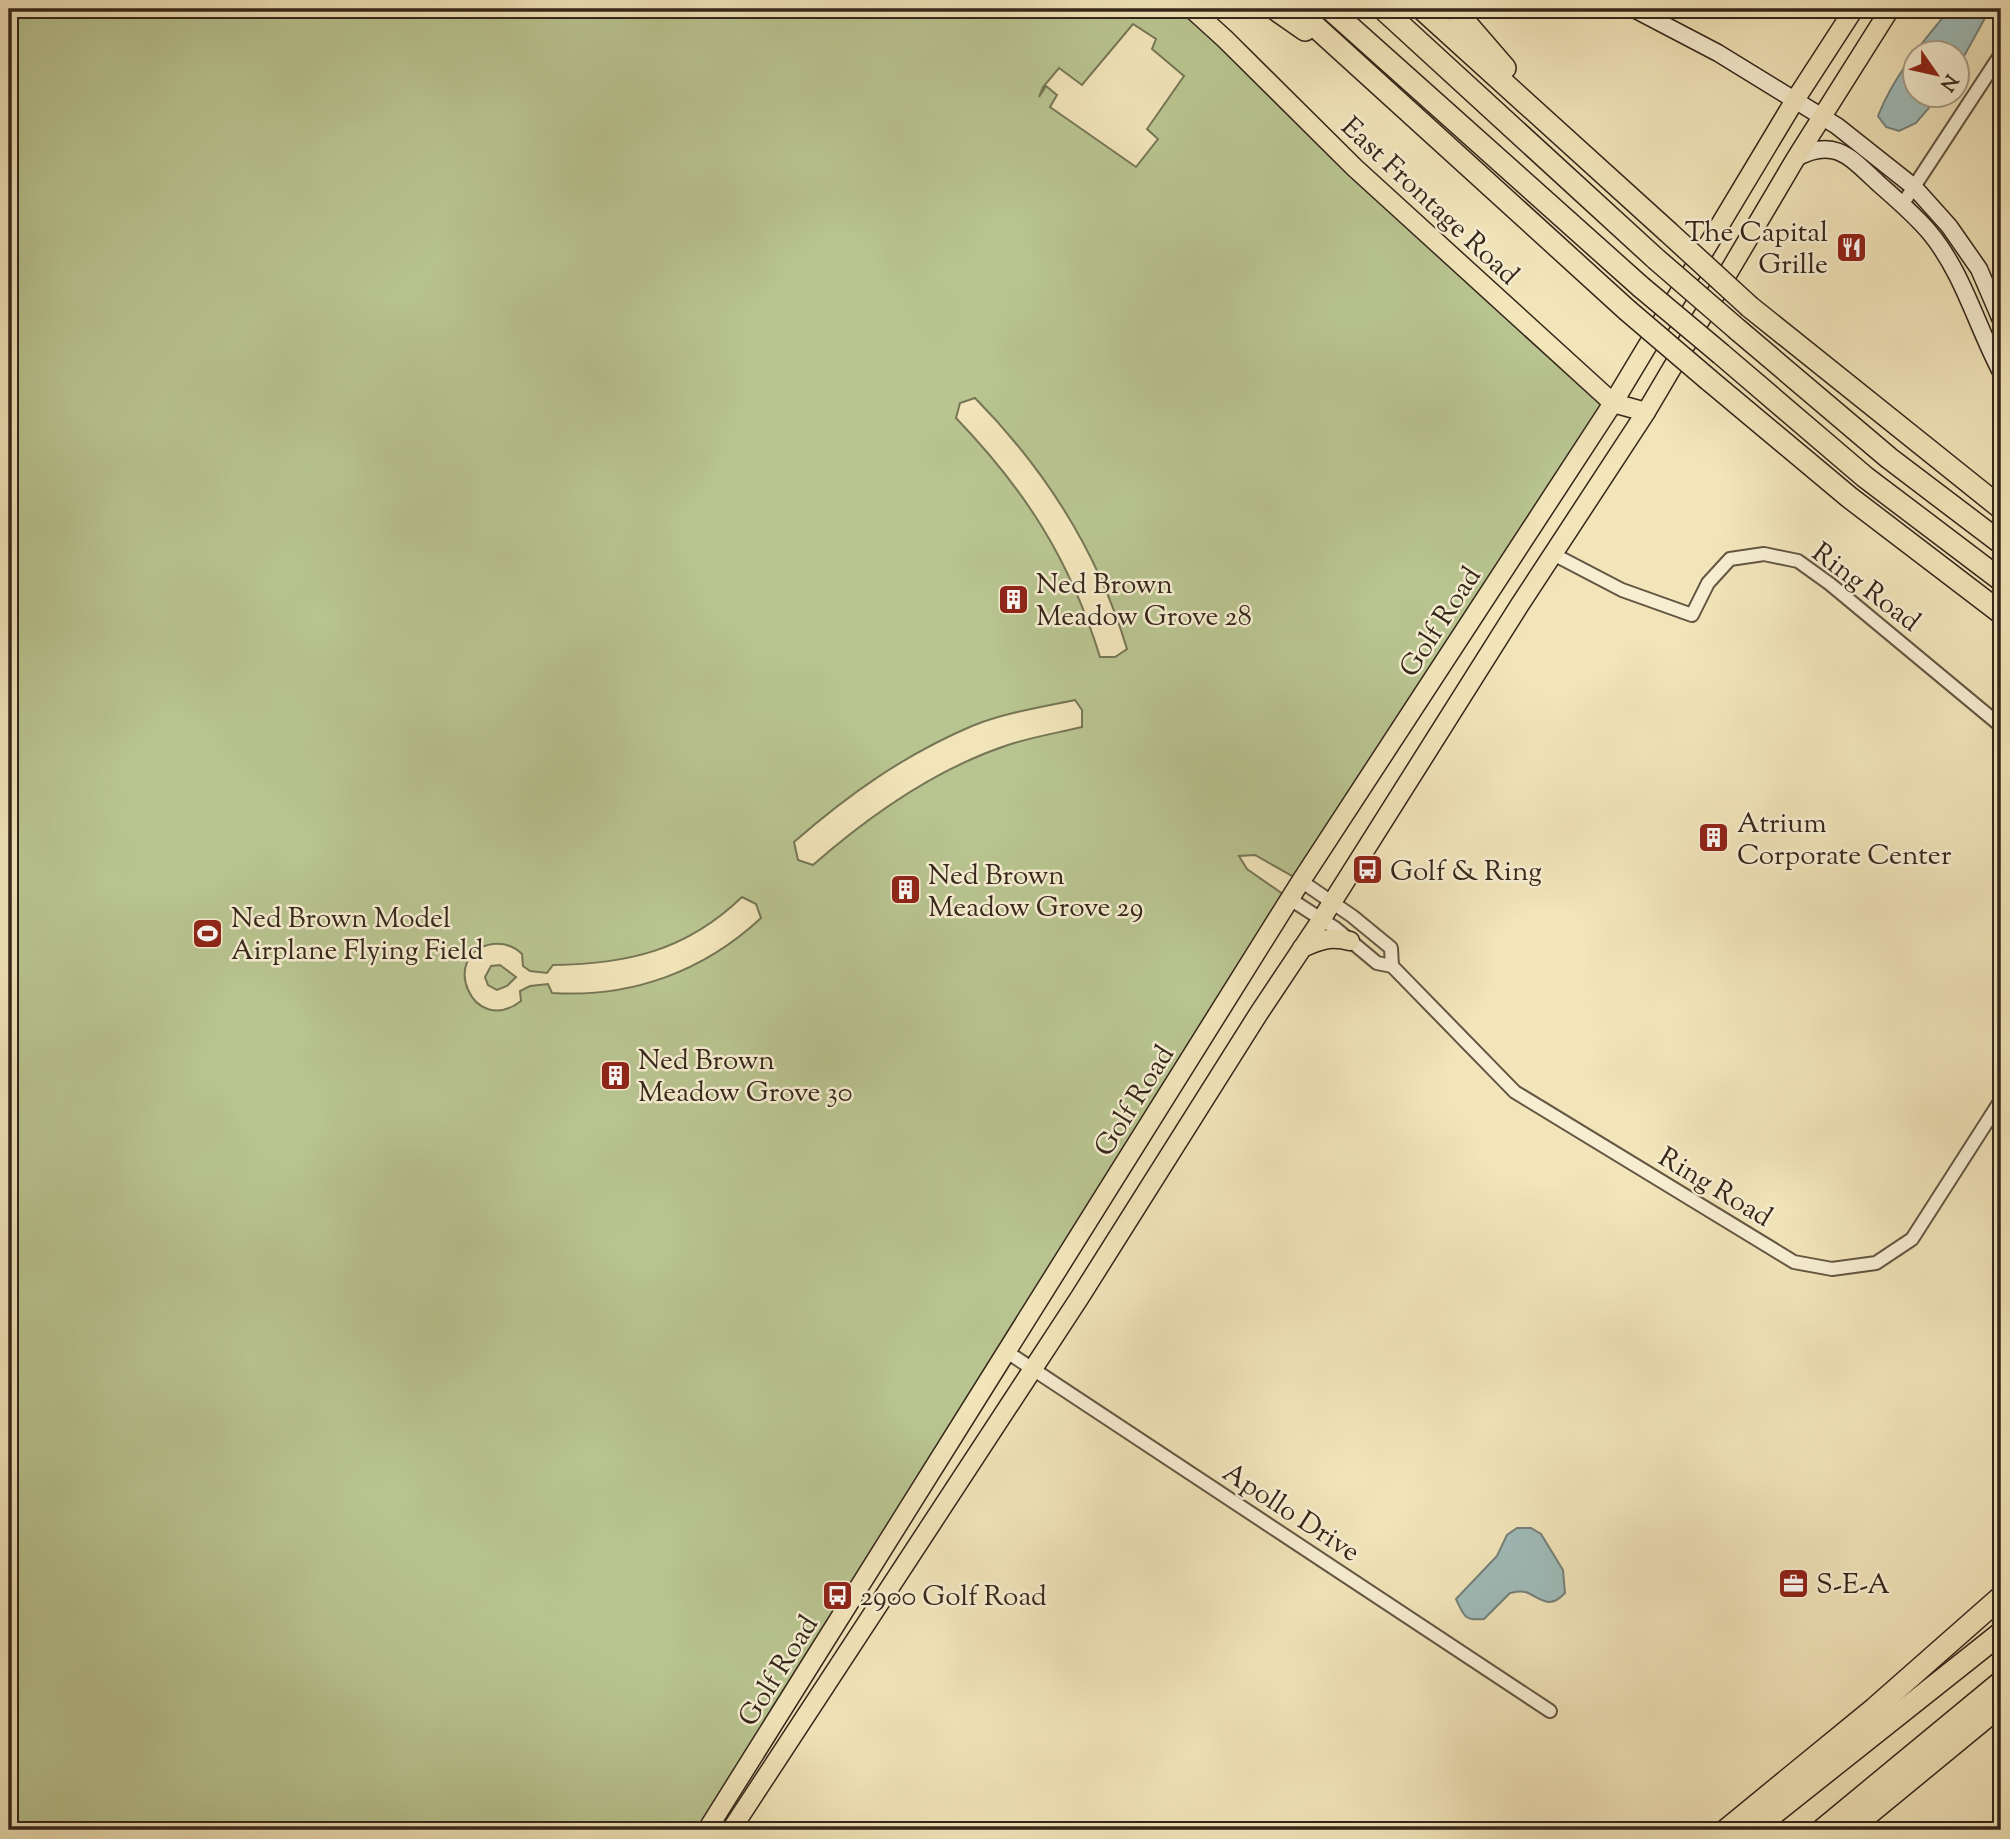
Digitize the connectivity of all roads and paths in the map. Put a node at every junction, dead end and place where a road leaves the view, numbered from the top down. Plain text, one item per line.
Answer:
1 (1192, 9) edge
2 (1275, 9) edge
3 (1296, 9) edge
4 (1330, 9) edge
5 (1382, 9) edge
6 (1422, 9) edge
7 (1454, 9) edge
8 (1634, 9) edge
9 (1854, 9) edge
10 (1890, 9) edge
11 (2001, 54) edge
12 (1383, 88) junction
13 (1795, 100) junction
14 (1821, 117) junction
15 (1573, 146) junction
16 (1796, 158) junction
17 (1914, 187) junction
18 (1902, 205) junction
19 (2001, 320) edge
20 (2001, 372) edge
21 (1613, 402) junction
22 (1646, 412) junction
23 (2001, 509) edge
24 (2001, 543) edge
25 (1553, 554) junction
26 (1926, 557) junction
27 (2001, 580) edge
28 (2001, 613) edge
29 (2001, 630) edge
30 (2001, 726) edge
31 (1301, 881) junction
32 (1290, 899) junction
33 (1333, 902) junction
34 (1321, 920) junction
35 (1350, 941) junction
36 (1302, 948) junction
37 (1392, 966) junction
38 (2001, 1100) edge
39 (1007, 1352) junction
40 (1032, 1369) junction
41 (2001, 1595) edge
42 (2001, 1633) edge
43 (2001, 1682) edge
44 (2001, 1705) edge
45 (1550, 1711) dead end
46 (707, 1830) edge
47 (731, 1830) edge
48 (1726, 1830) edge
49 (1753, 1830) edge
50 (1822, 1830) edge
51 (1849, 1830) edge

1 - 21 main road, East Frontage Road
2 - 12 highway
3 - 12 highway
4 - 27 highway, bridge
5 - 24 highway, bridge
6 - 15 highway
7 - 15 highway
8 - 13 street
9 - 13 main road, Golf Road
10 - 14 main road, Golf Road
11 - 17 street
12 - 26 highway, bridge
13 - 14 street
13 - 21 main road, Golf Road
14 - 16 main road, Golf Road
14 - 17 street
15 - 23 highway, bridge
16 - 18 street
16 - 22 main road, Golf Road
17 - 18 street
17 - 19 street
18 - 20 street
21 - 22 main road, East Frontage Road
21 - 31 main road, Golf Road
22 - 25 main road, Golf Road
25 - 30 street, Ring Road
25 - 33 main road, Golf Road
26 - 28 highway
26 - 29 highway
31 - 32 main road, Golf Road
31 - 33 street, Ring Road
32 - 34 street, Ring Road
32 - 39 main road, Golf Road
33 - 34 main road, Golf Road
33 - 37 street, Ring Road
34 - 35 street, Ring Road
34 - 36 main road, Golf Road
35 - 36 main road
35 - 37 street, Ring Road
36 - 40 main road, Golf Road
37 - 38 street, Ring Road
39 - 40 street, Apollo Drive
39 - 46 main road, Golf Road
40 - 45 street, Apollo Drive
40 - 47 main road, Golf Road
41 - 48 highway
42 - 49 highway
43 - 50 highway
44 - 51 highway

